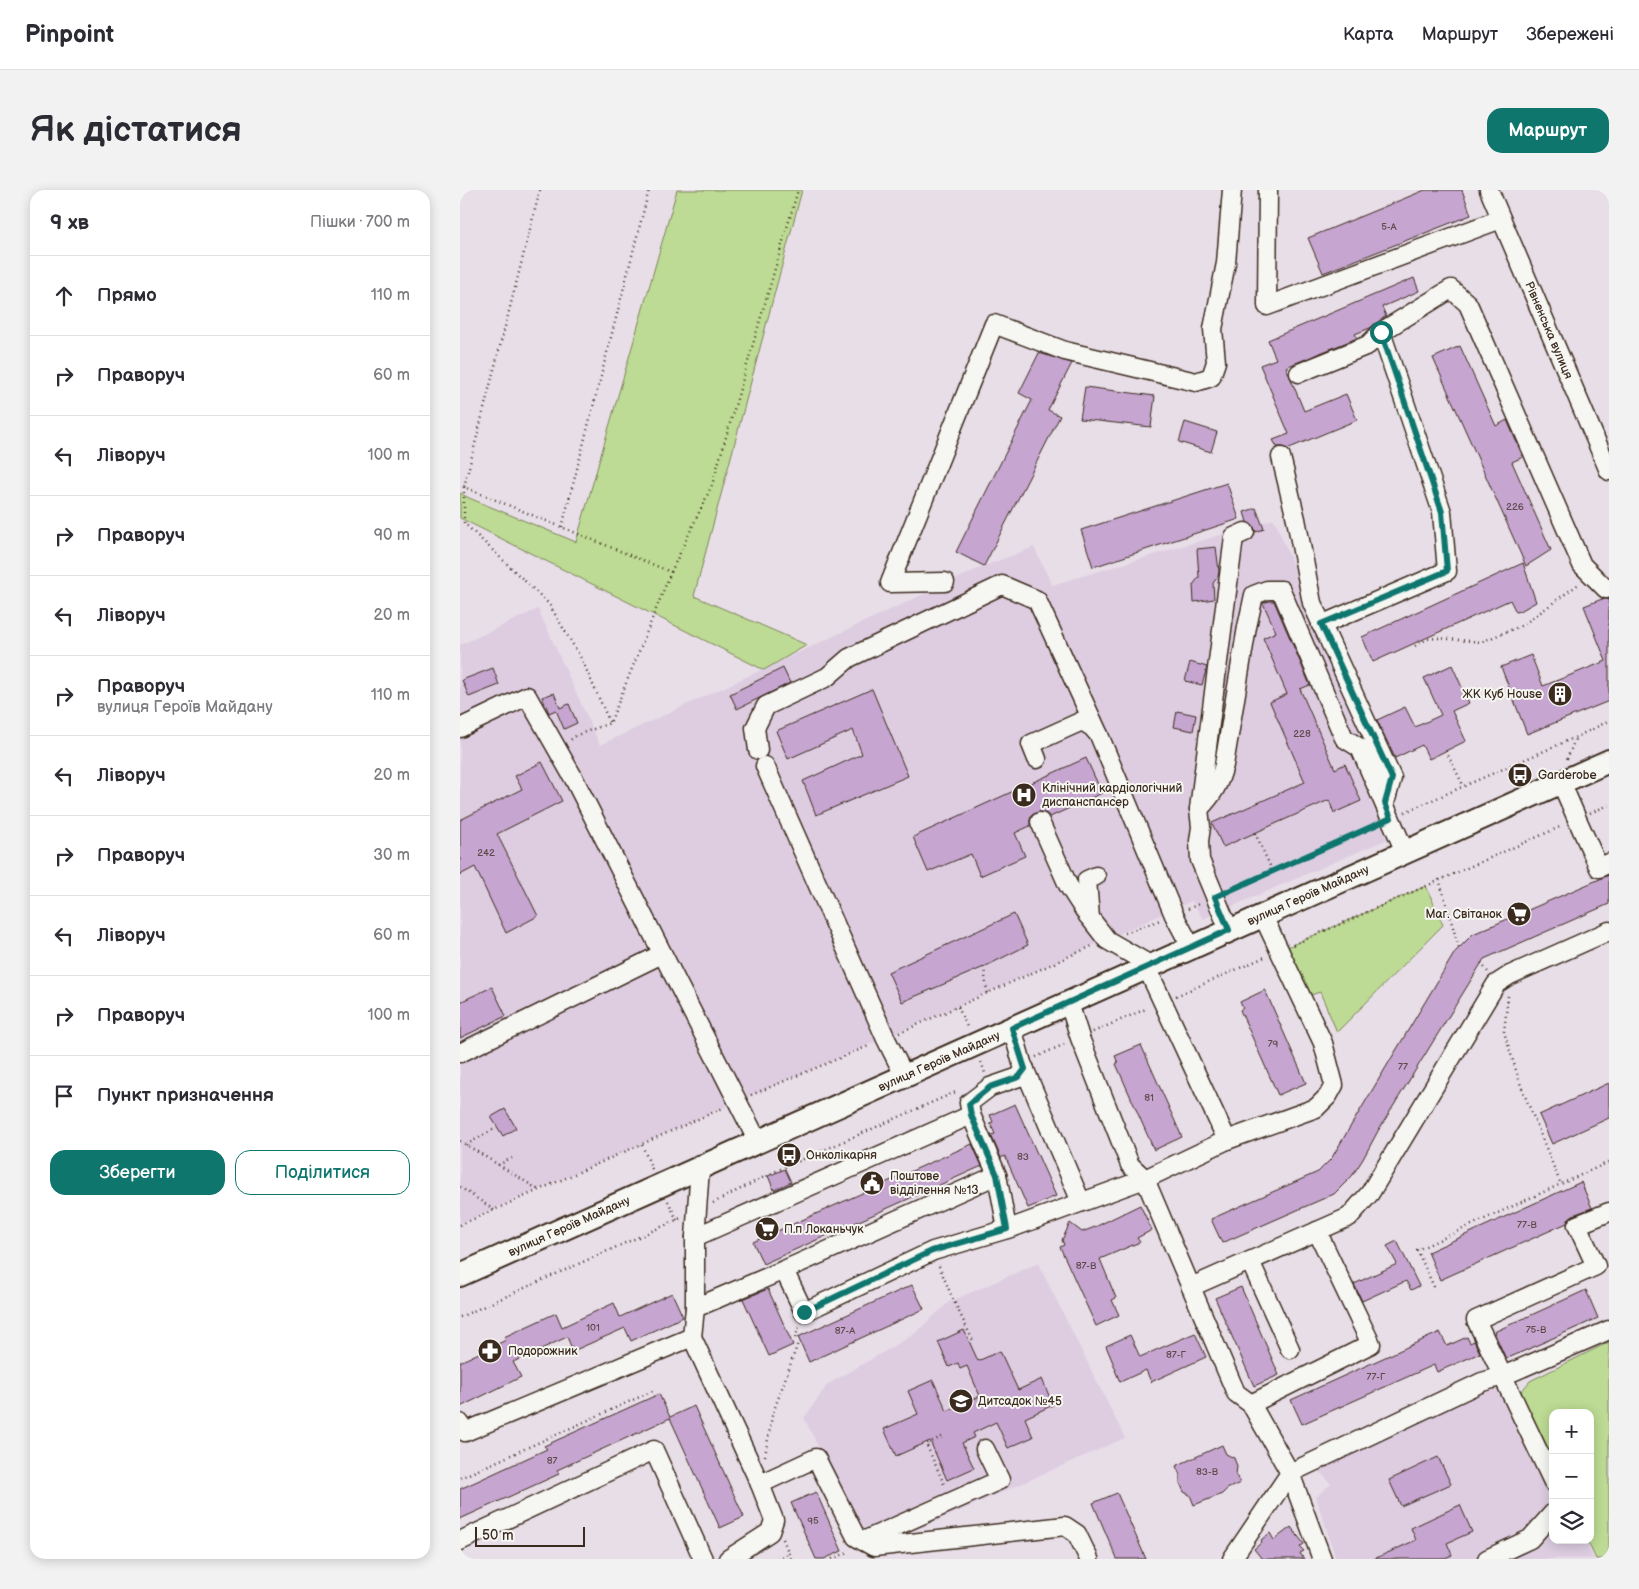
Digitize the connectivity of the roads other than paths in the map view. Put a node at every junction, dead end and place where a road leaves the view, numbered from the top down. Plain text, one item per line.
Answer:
1 (1232, 190) edge
2 (1268, 190) edge
3 (1489, 190) edge
4 (1501, 219) junction
5 (1381, 332) junction
6 (1299, 373) dead end
7 (1281, 457) dead end
8 (1609, 471) edge
9 (1246, 532) dead end
10 (945, 582) dead end
11 (1609, 588) edge
12 (1321, 624) junction
13 (460, 728) edge
14 (1099, 735) junction
15 (1037, 759) dead end
16 (1609, 761) edge
17 (1561, 782) junction
18 (1200, 809) junction
19 (1388, 810) junction
20 (1040, 822) dead end
21 (1405, 852) junction
22 (1609, 863) edge
23 (1096, 876) dead end
24 (1263, 916) junction
25 (1090, 918) junction
26 (1229, 930) junction
27 (1609, 931) edge
28 (1192, 947) junction
29 (662, 954) junction
30 (1149, 967) junction
31 (1069, 1003) junction
32 (1012, 1028) junction
33 (460, 1053) edge
34 (1025, 1069) junction
35 (905, 1077) junction
36 (971, 1115) junction
37 (1227, 1140) junction
38 (758, 1142) junction
39 (700, 1168) junction
40 (997, 1175) junction
41 (1145, 1179) junction
42 (1081, 1202) junction
43 (1609, 1212) edge
44 (1007, 1229) junction
45 (1317, 1231) junction
46 (695, 1237) junction
47 (1250, 1261) junction
48 (784, 1270) junction
49 (460, 1275) edge
50 (1191, 1287) junction
51 (695, 1308) junction
52 (1609, 1330) edge
53 (692, 1337) junction
54 (1290, 1349) dead end
55 (1504, 1376) junction
56 (1251, 1404) junction
57 (460, 1423) edge
58 (986, 1449) dead end
59 (1290, 1473) junction
60 (1549, 1473) edge
61 (760, 1484) junction
62 (1549, 1518) edge
63 (460, 1541) edge
64 (863, 1541) junction
65 (704, 1559) edge
66 (727, 1559) edge
67 (1088, 1559) edge
68 (1232, 1559) edge
69 (1322, 1559) edge
70 (1487, 1559) edge

1 - 10 street
2 - 4 street
3 - 4 street, Рівненська вулиця
4 - 8 street, Рівненська вулиця
5 - 6 street
5 - 11 street
5 - 12 street
7 - 12 street
9 - 18 street
12 - 19 street
13 - 29 street
14 - 15 street
14 - 28 street
14 - 35 street
16 - 17 main road, вулиця Героїв Майдану
17 - 21 main road, вулиця Героїв Майдану
17 - 22 street
18 - 19 street
18 - 26 street
19 - 21 street
20 - 25 street
21 - 24 main road, вулиця Героїв Майдану
23 - 25 street
24 - 26 main road, вулиця Героїв Майдану
24 - 37 street
25 - 30 street
26 - 28 main road, вулиця Героїв Майдану
27 - 45 street
28 - 30 main road, вулиця Героїв Майдану
29 - 33 street
29 - 38 street
30 - 31 main road, вулиця Героїв Майдану
30 - 37 street
31 - 32 main road, вулиця Героїв Майдану
31 - 41 street
32 - 34 street
32 - 35 main road, вулиця Героїв Майдану
34 - 36 street
34 - 42 street
35 - 38 main road, вулиця Героїв Майдану
36 - 40 street
36 - 46 street
37 - 41 street
38 - 39 main road, вулиця Героїв Майдану
39 - 46 street
39 - 49 main road, вулиця Героїв Майдану
40 - 44 street
40 - 48 street
41 - 42 street
41 - 50 street
42 - 44 street
43 - 55 street
44 - 48 street
45 - 47 street
45 - 56 street
46 - 51 street
47 - 50 street
47 - 54 street
48 - 51 street
50 - 56 street
51 - 53 street
52 - 55 street
53 - 57 street
53 - 61 street
55 - 59 street
55 - 60 street
56 - 59 street
58 - 64 street
59 - 68 street
59 - 69 street
61 - 64 street
61 - 66 street
62 - 70 street
63 - 65 street
64 - 67 street

